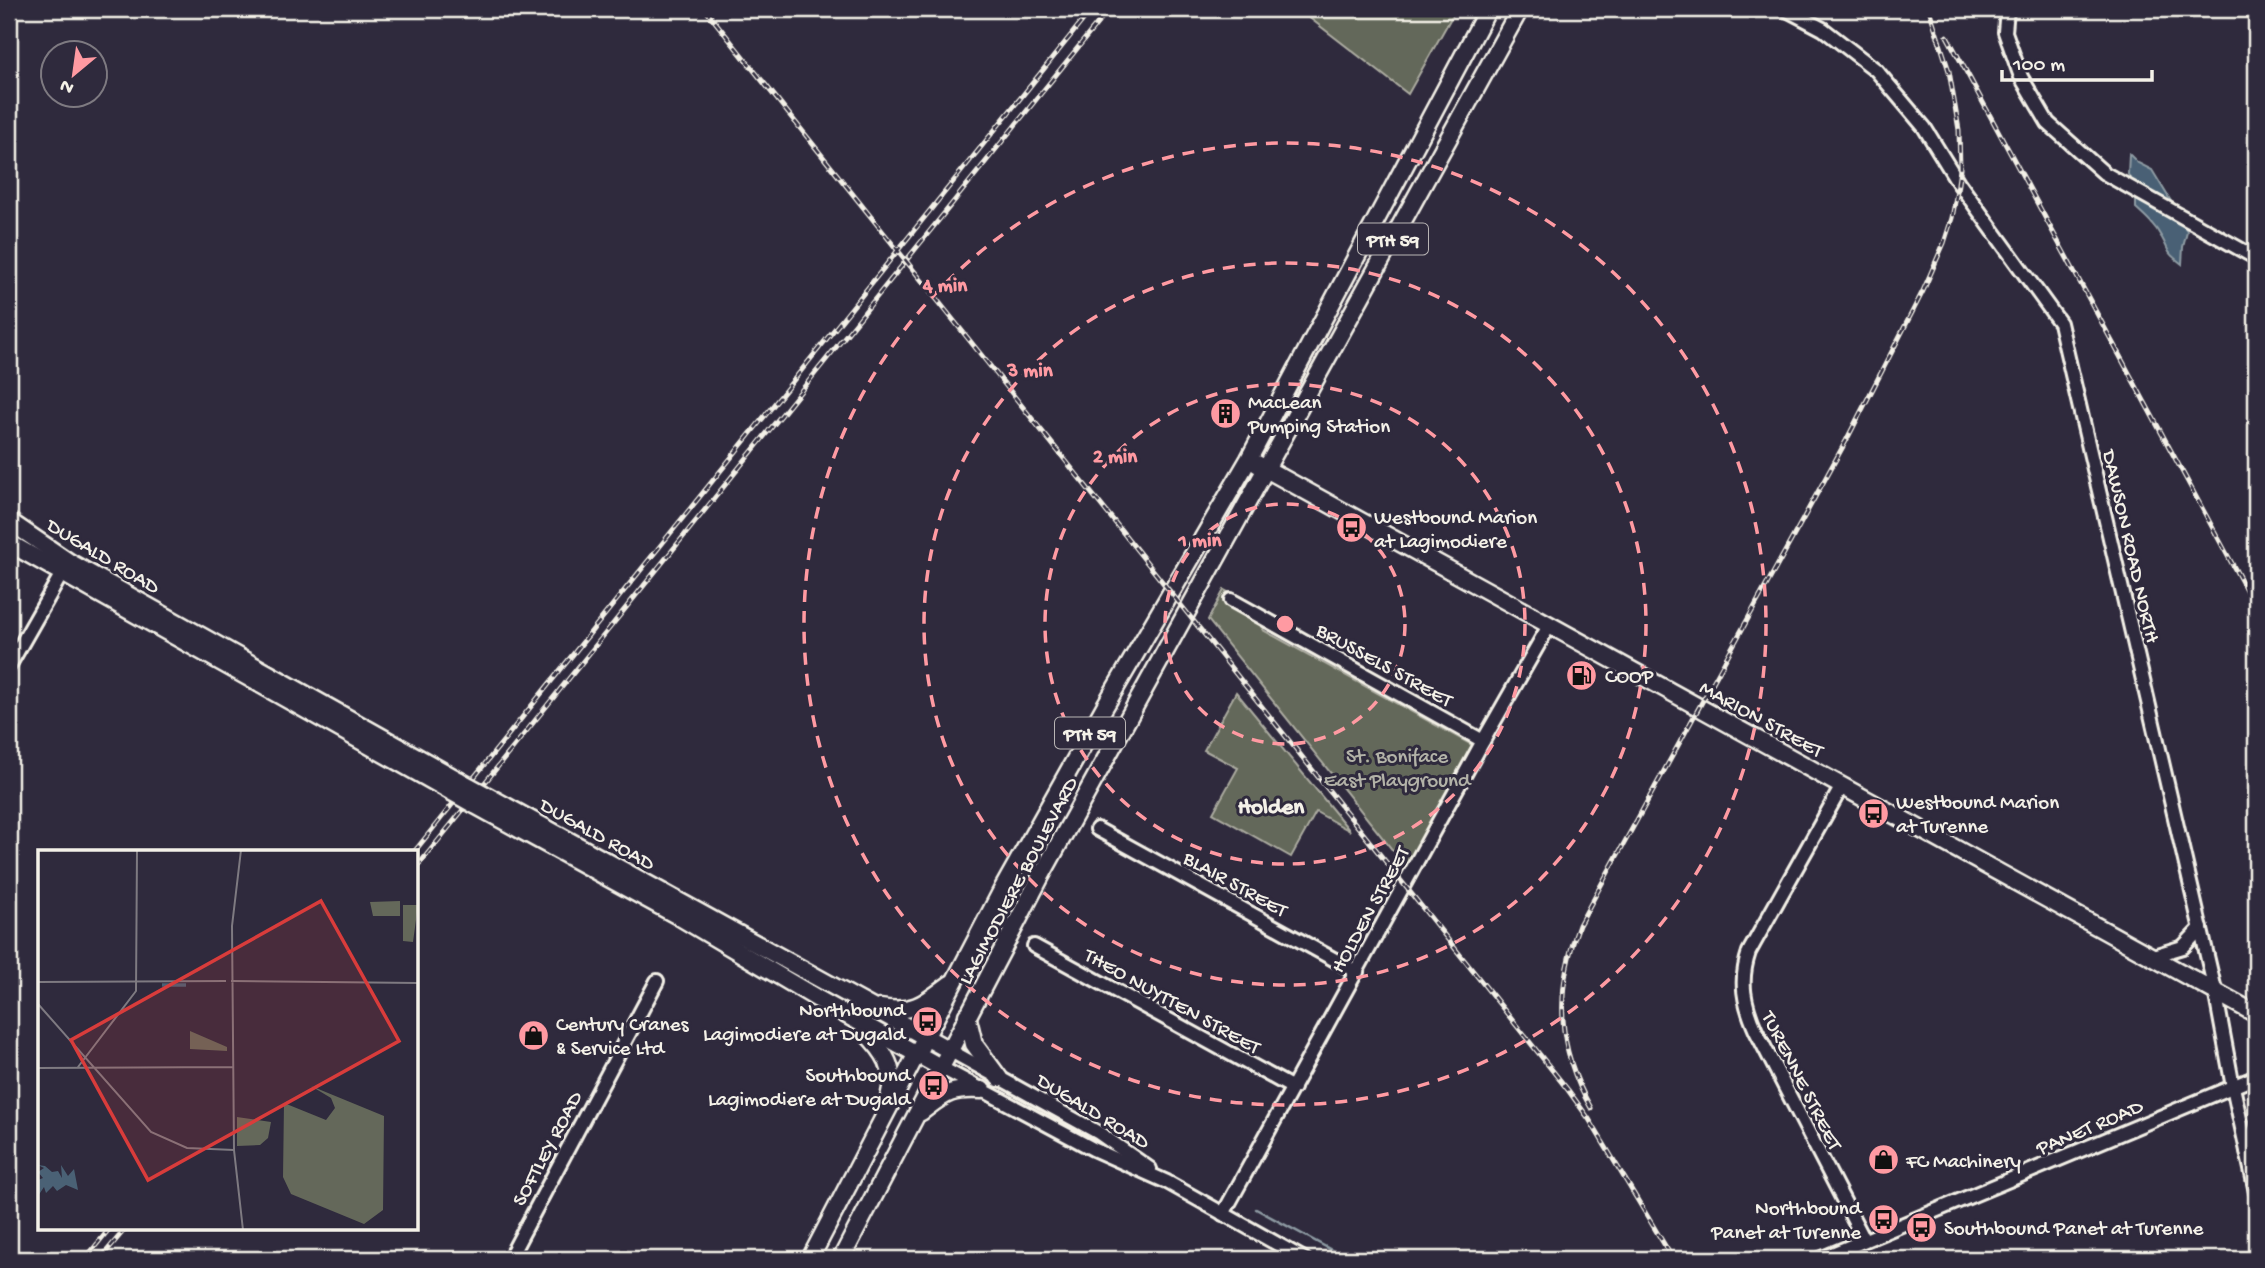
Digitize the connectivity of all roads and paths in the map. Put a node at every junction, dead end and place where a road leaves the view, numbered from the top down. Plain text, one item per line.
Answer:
1 (1488, 9) edge
2 (1520, 9) edge
3 (1785, 9) edge
4 (2007, 9) edge
5 (2256, 258) edge
6 (1249, 459) junction
7 (1266, 468) junction
8 (9, 521) edge
9 (9, 543) edge
10 (61, 575) junction
11 (1231, 600) dead end
12 (1550, 624) junction
13 (9, 666) edge
14 (1483, 741) junction
15 (1842, 786) junction
16 (456, 787) junction
17 (480, 800) junction
18 (1097, 829) dead end
19 (2201, 928) junction
20 (1034, 946) dead end
21 (2153, 956) junction
22 (1357, 972) junction
23 (956, 980) junction
24 (657, 981) dead end
25 (2215, 990) junction
26 (870, 1007) junction
27 (2256, 1014) edge
28 (967, 1015) junction
29 (850, 1017) junction
30 (925, 1037) junction
31 (949, 1050) junction
32 (917, 1054) junction
33 (940, 1067) junction
34 (2256, 1077) edge
35 (999, 1078) junction
36 (2232, 1087) junction
37 (1293, 1088) junction
38 (982, 1090) junction
39 (884, 1117) junction
40 (914, 1118) junction
41 (2256, 1126) edge
42 (2247, 1152) junction
43 (1167, 1182) junction
44 (2256, 1192) edge
45 (1223, 1214) junction
46 (1864, 1240) junction
47 (509, 1259) edge
48 (810, 1259) edge
49 (841, 1259) edge
50 (1304, 1259) edge
51 (1820, 1259) edge

1 - 6 main road, LAGIMODIERE BOULEVARD / PTH 59
2 - 7 main road, LAGIMODIERE BOULEVARD / PTH 59
3 - 19 street, DAWSON ROAD NORTH
4 - 5 street
6 - 7 main road, MARION STREET
6 - 23 main road, LAGIMODIERE BOULEVARD / PTH 59
7 - 12 main road, MARION STREET
7 - 28 main road, LAGIMODIERE BOULEVARD / PTH 59
8 - 16 main road, DUGALD ROAD
9 - 10 main road, DUGALD ROAD
10 - 13 street
10 - 16 main road, DUGALD ROAD
11 - 14 street, BRUSSELS STREET
12 - 14 street, HOLDEN STREET
12 - 15 main road, MARION STREET
14 - 22 street, HOLDEN STREET
15 - 21 main road, MARION STREET
15 - 46 street, TURENNE STREET
16 - 17 main road, DUGALD ROAD, bridge
17 - 26 main road, DUGALD ROAD
17 - 29 main road, DUGALD ROAD
18 - 22 street, BLAIR STREET
19 - 21 street
19 - 25 street, DAWSON ROAD NORTH
20 - 37 street, THEO NUYTTEN STREET
21 - 25 main road, MARION STREET
22 - 37 street, HOLDEN STREET
23 - 26 main road
23 - 30 main road, LAGIMODIERE BOULEVARD / PTH 59
24 - 47 street, SOFTLEY ROAD
25 - 27 main road, MARION STREET
25 - 36 street, DAWSON ROAD NORTH
26 - 30 main road, DUGALD ROAD
28 - 31 main road, LAGIMODIERE BOULEVARD / PTH 59
28 - 35 main road
29 - 32 main road, DUGALD ROAD
29 - 39 main road
30 - 31 main road, DUGALD ROAD
30 - 32 main road, LAGIMODIERE BOULEVARD / PTH 59
31 - 33 main road, LAGIMODIERE BOULEVARD / PTH 59
31 - 35 street, DUGALD ROAD
32 - 33 main road, DUGALD ROAD
32 - 39 main road, LAGIMODIERE BOULEVARD / PTH 59
33 - 38 street, DUGALD ROAD
33 - 40 main road, LAGIMODIERE BOULEVARD / PTH 59
34 - 36 street, PANET ROAD
35 - 43 street, DUGALD ROAD
36 - 42 street, DAWSON ROAD NORTH
36 - 46 street, PANET ROAD
37 - 45 street, HOLDEN STREET
38 - 40 main road
38 - 43 street, DUGALD ROAD
39 - 48 main road, LAGIMODIERE BOULEVARD / PTH 59
40 - 49 main road, LAGIMODIERE BOULEVARD / PTH 59
41 - 42 street
42 - 44 street, DAWSON ROAD NORTH
43 - 45 street, DUGALD ROAD
45 - 50 street, DUGALD ROAD
46 - 51 street, PANET ROAD

